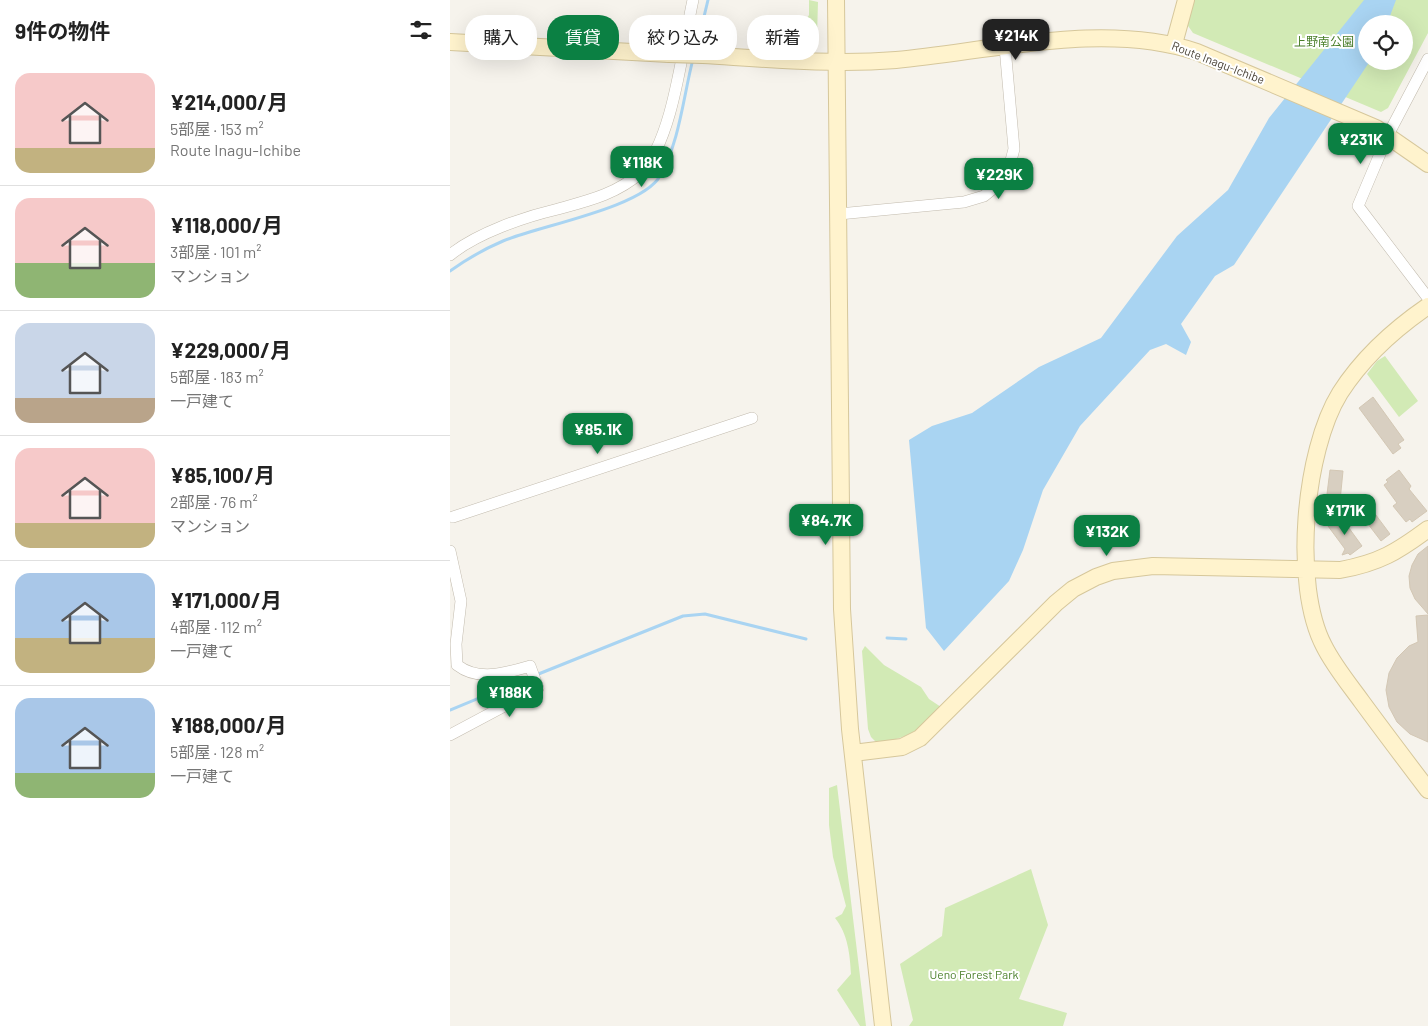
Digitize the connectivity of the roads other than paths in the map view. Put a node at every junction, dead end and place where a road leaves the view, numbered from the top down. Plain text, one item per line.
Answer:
1 (693, 0) edge
2 (836, 0) edge
3 (1186, 0) edge
4 (450, 42) edge
5 (1174, 44) junction
6 (1005, 47) junction
7 (1428, 59) edge
8 (838, 63) junction
9 (1382, 131) junction
10 (1428, 164) edge
11 (839, 214) junction
12 (450, 255) edge
13 (1428, 298) edge
14 (1428, 306) edge
15 (752, 418) dead end
16 (451, 520) edge
17 (1428, 529) edge
18 (450, 552) edge
19 (1304, 570) junction
20 (453, 575) edge
21 (450, 735) edge
22 (853, 753) junction
23 (1428, 790) edge
24 (883, 1026) edge

1 - 12 street
2 - 8 street
3 - 5 street
4 - 8 street, Route Inagu-Ichibe, bridge
5 - 6 street, Route Inagu-Ichibe
5 - 9 street, Route Inagu-Ichibe
6 - 8 street, Route Inagu-Ichibe
6 - 11 street
7 - 9 street
8 - 11 street
9 - 10 street, Route Inagu-Ichibe
9 - 13 street
11 - 22 street
14 - 19 street
15 - 16 street
17 - 19 street
18 - 20 street
19 - 22 street
19 - 23 street
20 - 21 street
22 - 24 street

